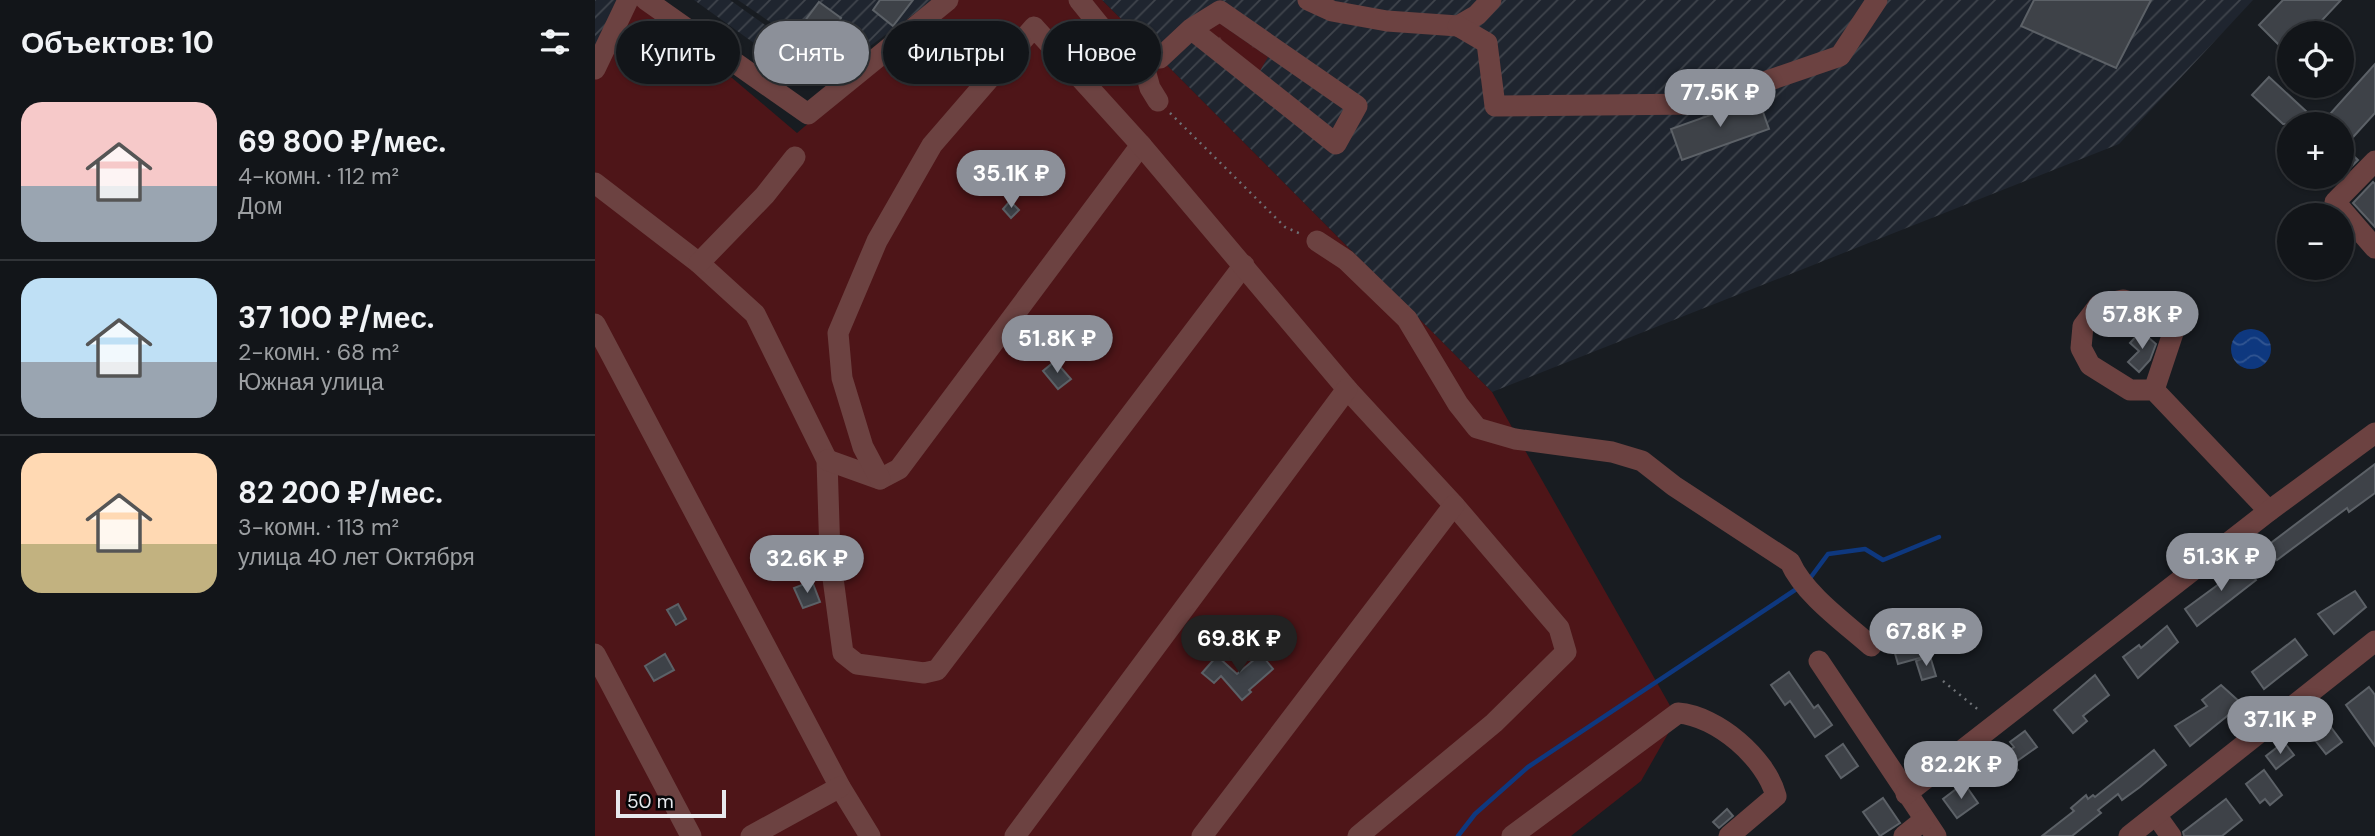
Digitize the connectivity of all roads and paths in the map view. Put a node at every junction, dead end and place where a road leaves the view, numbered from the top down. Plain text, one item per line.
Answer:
1 (628, 0) edge
2 (646, 0) edge
3 (948, 0) edge
4 (1079, 0) edge
5 (1308, 0) edge
6 (1491, 0) edge
7 (1877, 0) edge
8 (1096, 21) edge
9 (1458, 26) junction
10 (1191, 29) junction
11 (1161, 57) edge
12 (595, 68) edge
13 (1149, 84) edge
14 (1158, 101) joint
15 (1141, 145) junction
16 (795, 157) dead end
17 (2375, 161) edge
18 (595, 183) edge
19 (1317, 241) joint
20 (2375, 248) edge
21 (699, 263) junction
22 (1244, 265) junction
23 (595, 324) edge
24 (1347, 389) junction
25 (2154, 390) junction
26 (2375, 433) edge
27 (827, 460) junction
28 (880, 479) junction
29 (1454, 505) junction
30 (2269, 511) junction
31 (2375, 641) edge
32 (1871, 646) dead end
33 (595, 654) edge
34 (1819, 660) dead end
35 (1943, 681) dead end
36 (1997, 724) junction
37 (840, 787) junction
38 (1906, 794) junction
39 (2156, 815) junction
40 (1930, 828) edge
41 (691, 836) edge
42 (751, 836) edge
43 (870, 836) edge
44 (1015, 836) edge
45 (1202, 836) edge
46 (1358, 836) edge
47 (1512, 836) edge
48 (1729, 836) edge
49 (1904, 836) edge
50 (2129, 836) edge
51 (2172, 836) edge

1 - 12 street
2 - 3 street
4 - 8 street
5 - 9 street
6 - 9 street
7 - 9 street
10 - 10 street
10 - 11 street
13 - 14 street
14 - 19 path
15 - 22 street
15 - 28 street
15 - 28 street
16 - 21 street
17 - 20 street
18 - 21 street
19 - 32 street
21 - 27 street
22 - 24 street
22 - 27 street
23 - 37 street
24 - 29 street
24 - 44 street
25 - 25 street
25 - 30 street
26 - 30 street
27 - 28 street
29 - 45 street
29 - 46 street
30 - 36 street
31 - 39 street
33 - 41 street
34 - 38 street
35 - 36 path
36 - 38 street
37 - 42 street
37 - 43 street
38 - 40 street
39 - 50 street
39 - 51 street
40 - 49 street
47 - 48 street

